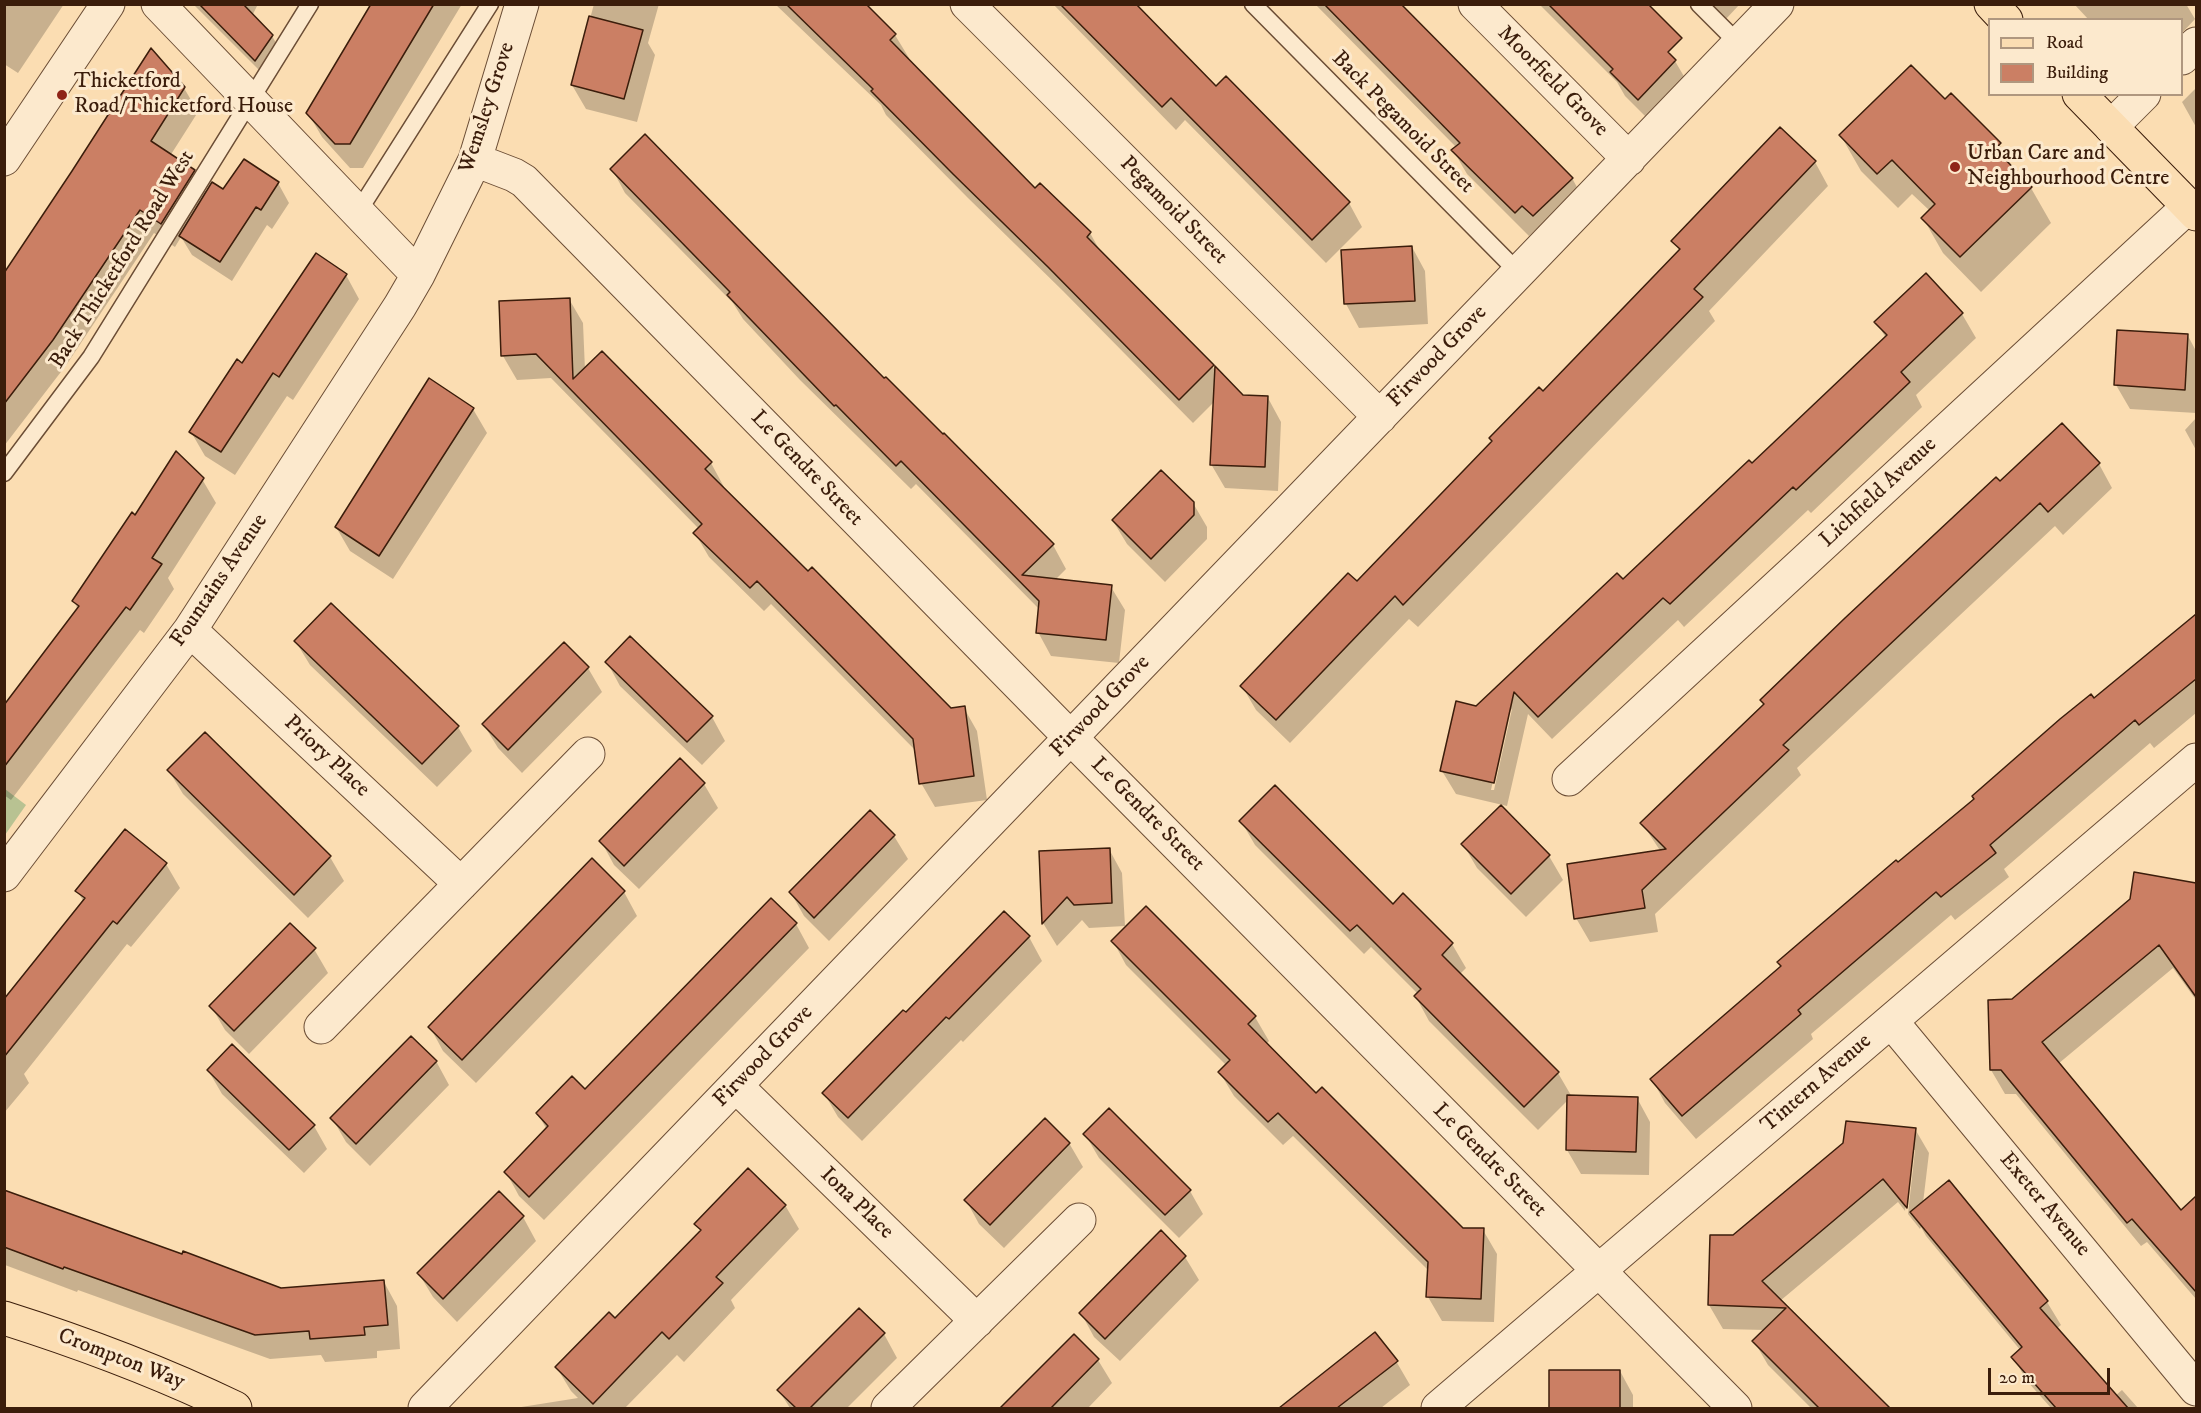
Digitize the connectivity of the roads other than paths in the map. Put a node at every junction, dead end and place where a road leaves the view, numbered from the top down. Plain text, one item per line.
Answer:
1 (108, 4) edge
2 (158, 4) edge
3 (310, 4) edge
4 (489, 4) edge
5 (522, 4) edge
6 (967, 4) edge
7 (1253, 4) edge
8 (1475, 4) edge
9 (1699, 4) edge
10 (1777, 4) edge
11 (1991, 4) edge
12 (2004, 18) edge
13 (1739, 44) junction
14 (2196, 44) edge
15 (2183, 56) edge
16 (2081, 96) edge
17 (2142, 96) edge
18 (250, 100) junction
19 (2111, 127) junction
20 (4, 159) edge
21 (1629, 159) junction
22 (475, 160) junction
23 (2193, 210) edge
24 (358, 212) junction
25 (1519, 273) junction
26 (418, 275) junction
27 (1380, 417) junction
28 (4, 473) edge
29 (190, 630) junction
30 (1071, 738) junction
31 (588, 754) dead end
32 (2192, 776) edge
33 (1569, 779) dead end
34 (4, 875) edge
35 (461, 884) junction
36 (1891, 1022) junction
37 (321, 1027) dead end
38 (736, 1086) junction
39 (1079, 1220) dead end
40 (1599, 1272) junction
41 (4, 1318) edge
42 (977, 1321) junction
43 (2196, 1389) edge
44 (235, 1408) edge
45 (425, 1408) edge
46 (888, 1408) edge
47 (1438, 1408) edge
48 (1735, 1408) edge

1 - 20 street
2 - 18 street
3 - 18 lane, Back Thicketford Road West
4 - 24 lane, Wemsley Grove
5 - 22 street, Wemsley Grove
6 - 27 street, Pegamoid Street
7 - 25 lane, Back Pegamoid Street
8 - 21 street, Moorfield Grove
9 - 13 lane
10 - 13 street, Firwood Grove
11 - 12 main road
13 - 21 street, Firwood Grove
14 - 15 street
16 - 19 main road
17 - 19 street
18 - 24 street
18 - 28 lane, Back Thicketford Road West
19 - 23 main road
21 - 25 street, Firwood Grove
22 - 26 street, Wemsley Grove
22 - 30 street, Le Gendre Street
23 - 33 street, Lichfield Avenue
24 - 26 street
25 - 27 street, Firwood Grove
26 - 29 street, Fountains Avenue
27 - 30 street, Firwood Grove
29 - 34 street, Fountains Avenue
29 - 35 street, Priory Place
30 - 38 street, Firwood Grove
30 - 40 street, Le Gendre Street
31 - 35 street
32 - 36 street, Tintern Avenue
35 - 37 street
36 - 40 street, Tintern Avenue
36 - 43 street, Exeter Avenue
38 - 42 street, Iona Place
38 - 45 street, Firwood Grove
39 - 42 street
40 - 47 street, Tintern Avenue
40 - 48 street, Le Gendre Street
41 - 44 main road, Crompton Way
42 - 46 street

